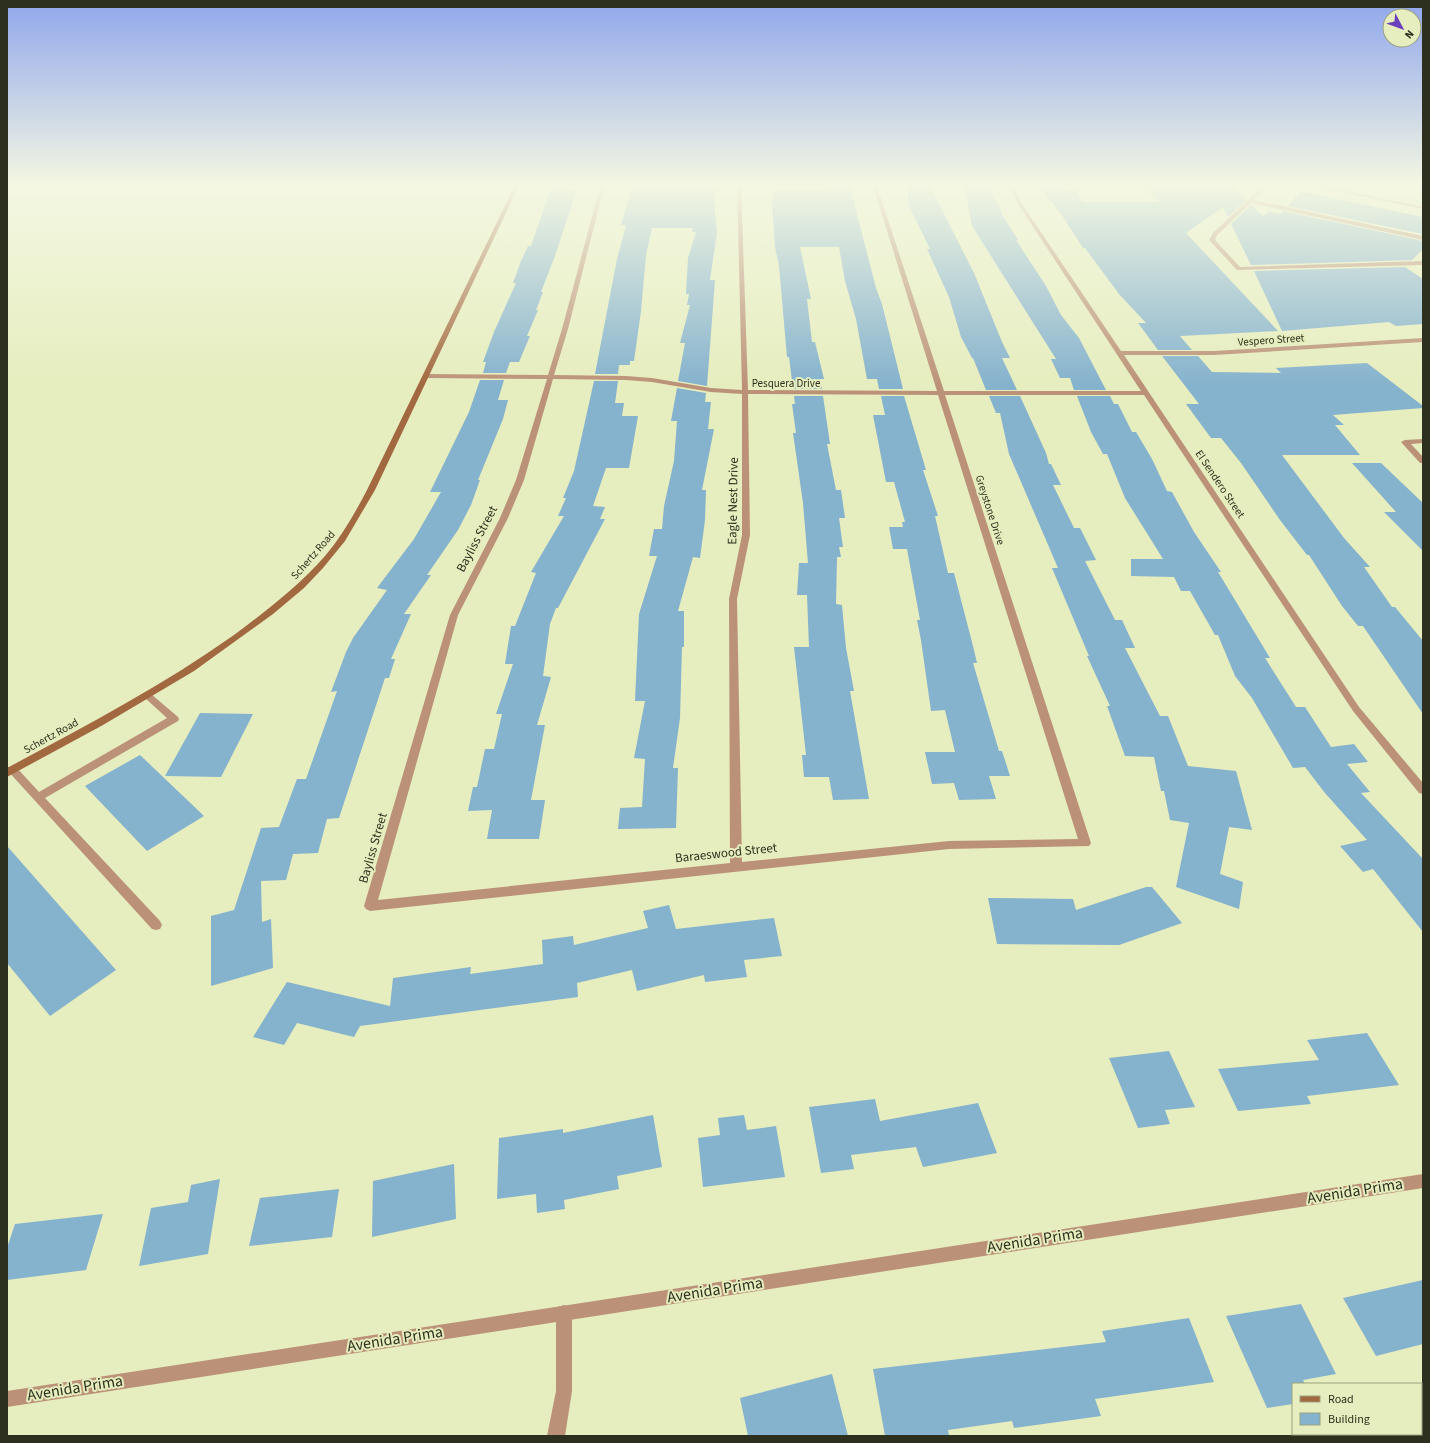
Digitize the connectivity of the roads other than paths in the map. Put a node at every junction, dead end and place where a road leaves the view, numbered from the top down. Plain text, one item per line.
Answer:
1 (486, 250) edge
2 (585, 250) edge
3 (741, 250) edge
4 (896, 250) edge
5 (1051, 250) edge
6 (1222, 250) edge
7 (1423, 263) edge
8 (1423, 340) edge
9 (1120, 354) junction
10 (426, 376) junction
11 (550, 378) junction
12 (745, 392) junction
13 (942, 393) junction
14 (1146, 393) junction
15 (1423, 441) edge
16 (1423, 460) edge
17 (148, 696) junction
18 (10, 771) edge
19 (1423, 790) edge
20 (38, 797) junction
21 (1085, 843) joint
22 (736, 866) junction
23 (370, 906) joint
24 (156, 925) dead end
25 (1423, 1181) edge
26 (564, 1313) junction
27 (7, 1399) edge
28 (556, 1436) edge

1 - 10 street, Schertz Road
2 - 11 street, Bayliss Street
3 - 12 street, Eagle Nest Drive
4 - 13 street, Greystone Drive
5 - 9 street, El Sendero Street
6 - 7 street
8 - 9 street, Vespero Street
9 - 14 street, El Sendero Street
10 - 11 street, Pesquera Drive
10 - 17 street, Schertz Road
11 - 12 street, Pesquera Drive
11 - 23 street, Bayliss Street
12 - 13 street, Pesquera Drive
12 - 22 street, Eagle Nest Drive
13 - 14 street, Pesquera Drive
13 - 21 street, Greystone Drive
14 - 19 street, El Sendero Street
15 - 16 street
17 - 18 street, Schertz Road
17 - 20 street
18 - 20 street
20 - 24 street
21 - 22 street, Baraeswood Street
22 - 23 street, Baraeswood Street
25 - 26 street, Avenida Prima
26 - 27 street, Avenida Prima
26 - 28 street

